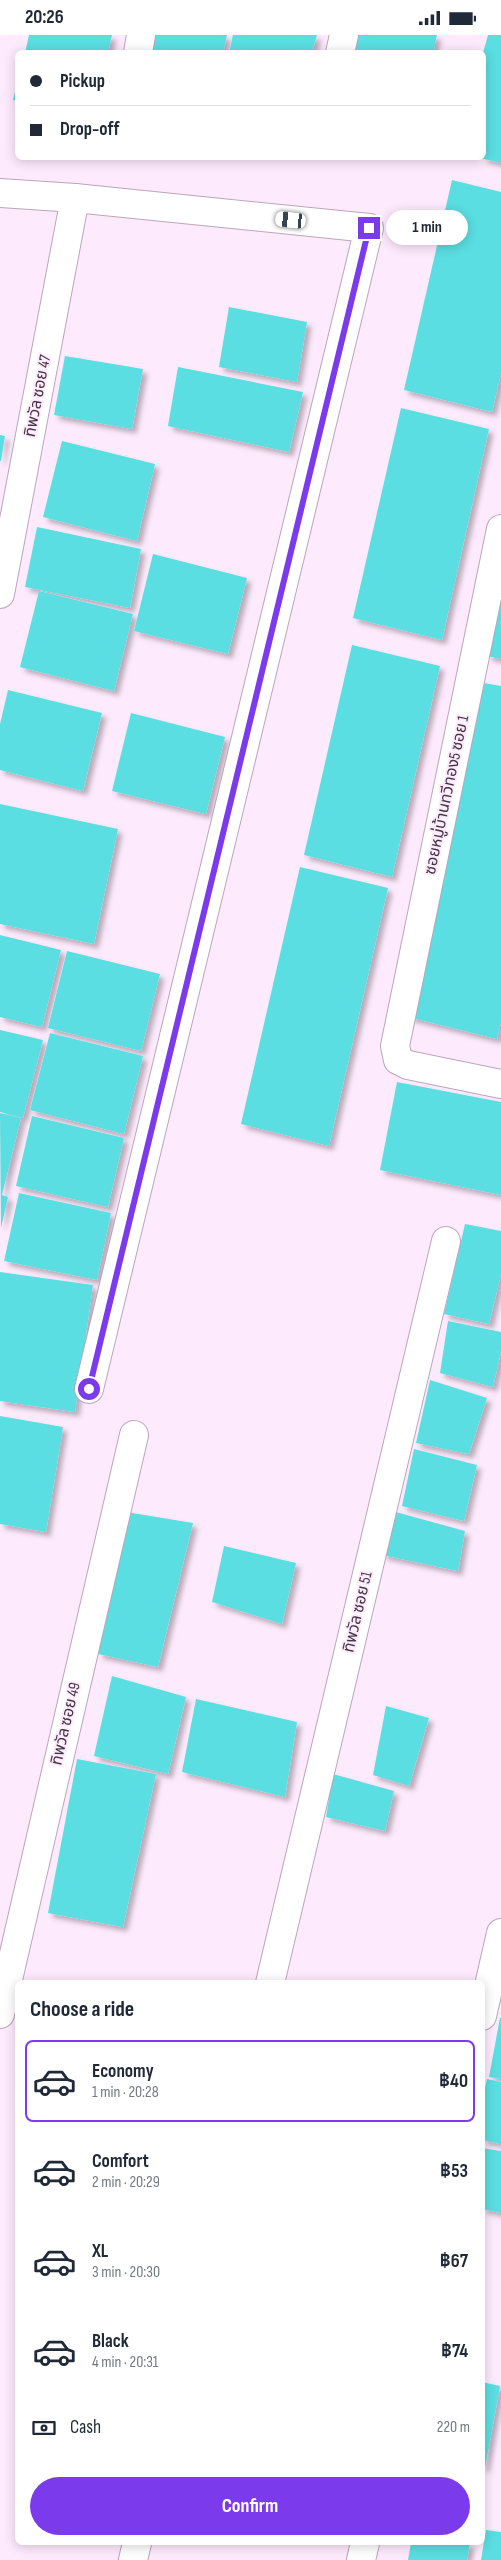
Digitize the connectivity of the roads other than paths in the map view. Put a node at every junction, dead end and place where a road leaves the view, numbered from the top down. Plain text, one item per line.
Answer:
1 (142, 35) edge
2 (344, 35) edge
3 (139, 50) edge
4 (341, 50) edge
5 (0, 193) edge
6 (75, 198) junction
7 (501, 529) edge
8 (0, 594) edge
9 (501, 1084) edge
10 (446, 1241) dead end
11 (89, 1389) dead end
12 (134, 1435) dead end
13 (501, 1933) edge
14 (271, 1980) edge
15 (485, 2003) edge
16 (0, 2014) edge
17 (137, 2545) edge
18 (365, 2545) edge
19 (133, 2560) edge
20 (361, 2560) edge

1 - 3 street
2 - 4 street
5 - 6 street
6 - 8 street, ทิพวัล ซอย 47
6 - 11 street
7 - 9 street, ซอยหมู่บ้านทวีทอง5 ซอย 1
10 - 14 street, ทิพวัล ซอย 51
12 - 16 street, ทิพวัล ซอย 49
13 - 15 street
17 - 19 street
18 - 20 street

